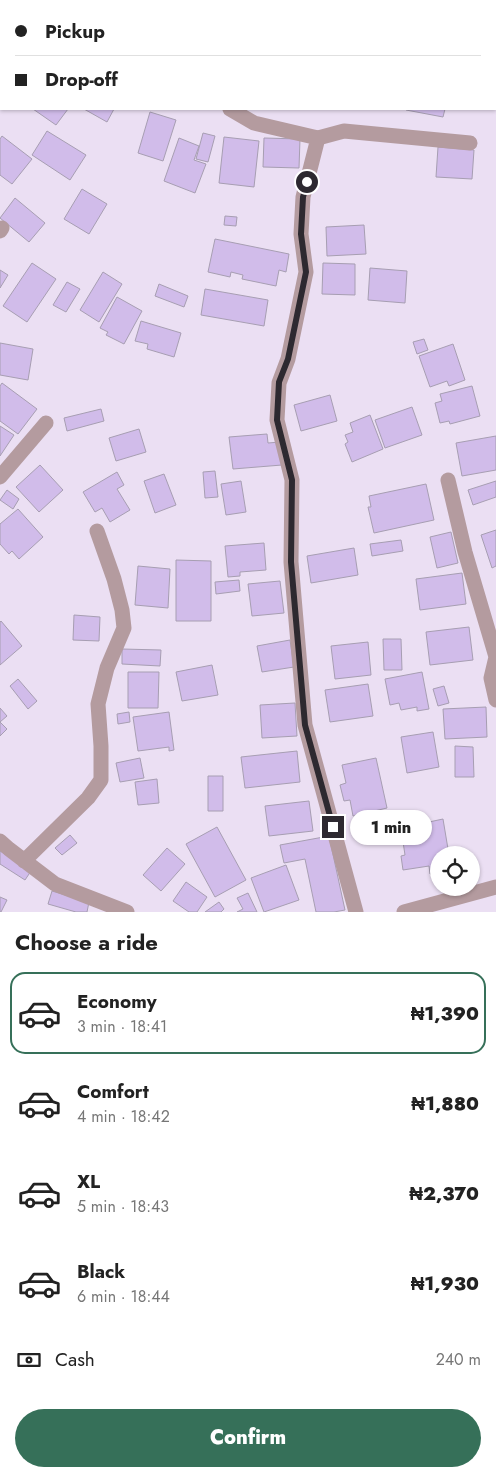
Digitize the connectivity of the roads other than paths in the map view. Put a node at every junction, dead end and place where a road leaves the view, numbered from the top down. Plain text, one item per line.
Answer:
1 (232, 110) edge
2 (318, 138) junction
3 (470, 143) dead end
4 (46, 423) dead end
5 (0, 477) edge
6 (448, 480) dead end
7 (97, 531) dead end
8 (496, 657) edge
9 (496, 700) edge
10 (0, 841) edge
11 (24, 861) junction
12 (496, 887) edge
13 (127, 912) edge
14 (356, 912) edge
15 (404, 912) edge

1 - 2 street
2 - 3 street
2 - 14 street
4 - 5 street
6 - 8 street
7 - 11 street
8 - 9 street
10 - 11 street
11 - 13 street
12 - 15 street

